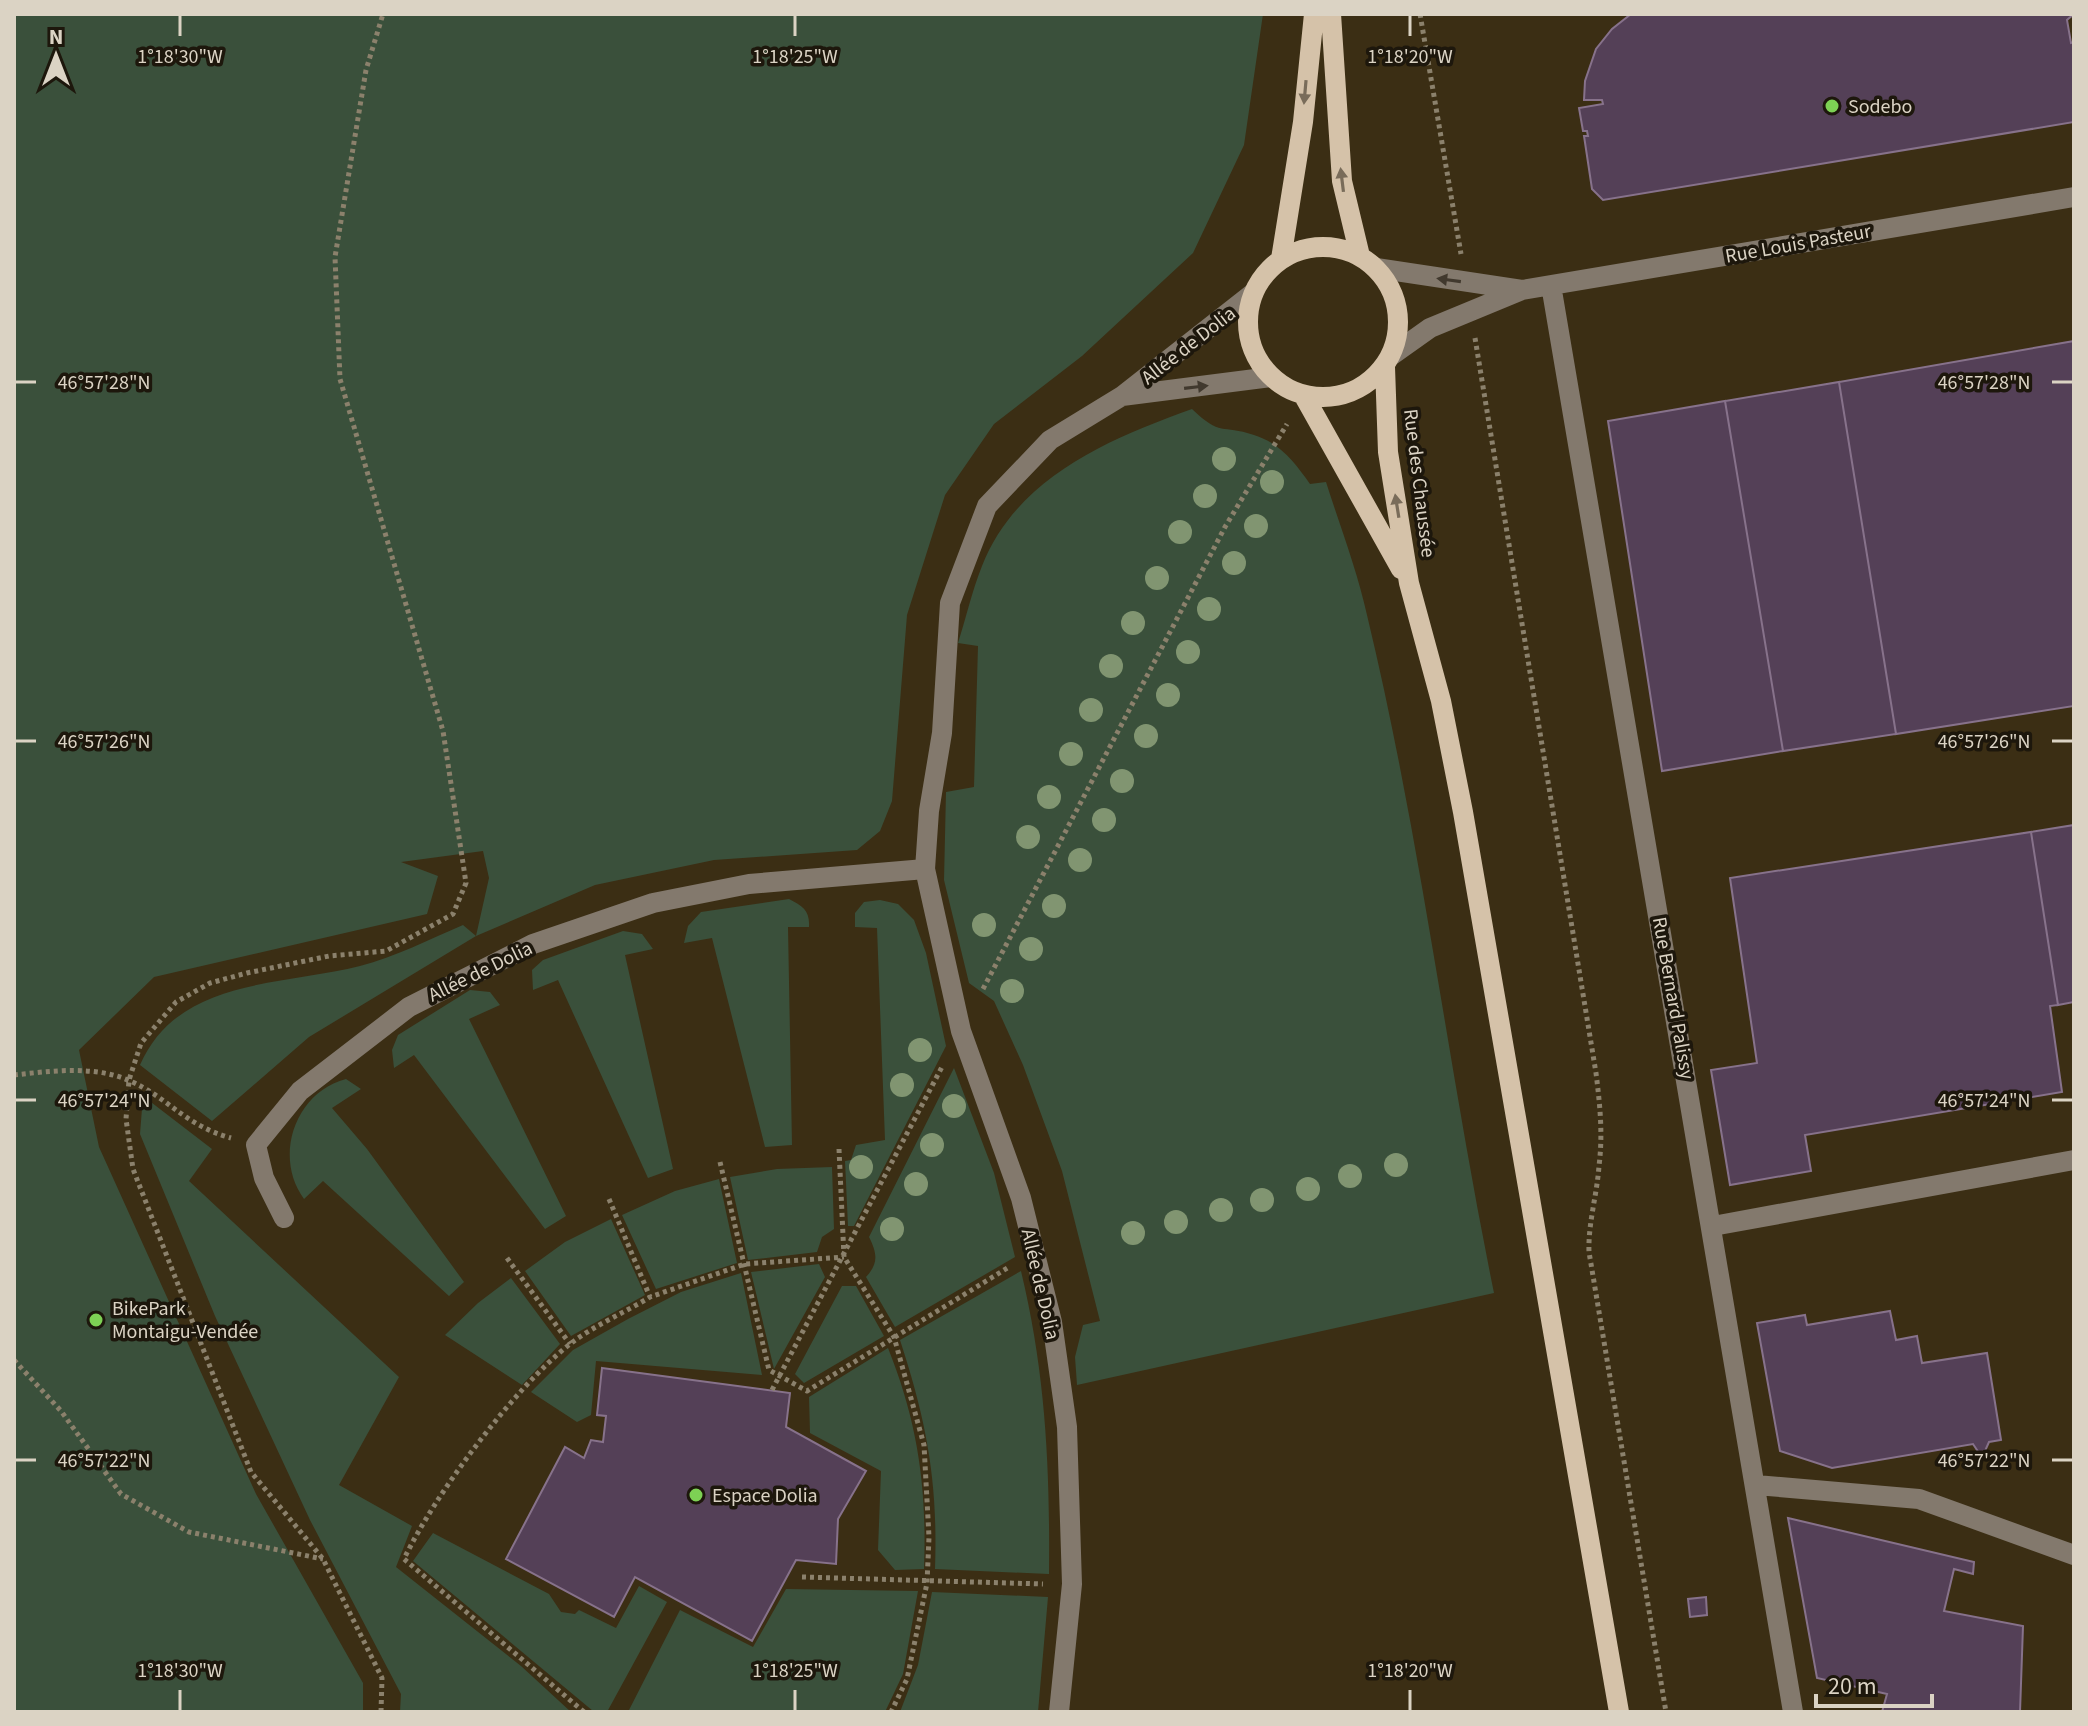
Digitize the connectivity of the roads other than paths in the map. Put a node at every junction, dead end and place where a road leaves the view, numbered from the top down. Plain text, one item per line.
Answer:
1 (1314, 14) edge
2 (1331, 14) edge
3 (2074, 197) edge
4 (1281, 259) junction
5 (1368, 262) junction
6 (1551, 285) junction
7 (1522, 290) junction
8 (1253, 293) junction
9 (1388, 361) junction
10 (1271, 377) junction
11 (1122, 396) junction
12 (1304, 396) junction
13 (1409, 583) junction
14 (925, 869) junction
15 (2074, 1160) edge
16 (284, 1218) dead end
17 (1713, 1226) junction
18 (1756, 1485) junction
19 (2074, 1555) edge
20 (1059, 1712) edge
21 (1619, 1712) edge
22 (1793, 1712) edge

1 -> 4 main road
5 -> 2 main road
3 - 6 street, Rue Louis Pasteur
4 - 5 main road
4 - 8 main road
7 -> 5 street, Rue Louis Pasteur
5 - 9 main road
6 - 7 street, Rue Louis Pasteur
6 - 17 street, Rue Bernard Palissy
7 - 9 street, Rue Louis Pasteur
8 - 10 main road
8 - 11 street, Allée de Dolia
9 - 12 main road
13 -> 9 main road, Rue des Chaussée
11 -> 10 street, Allée de Dolia
10 - 12 main road
11 - 14 street, Allée de Dolia
12 - 13 main road, Rue des Chaussée
13 - 21 main road
14 - 16 street, Allée de Dolia
14 - 20 street, Allée de Dolia
15 - 17 street
17 - 18 street, Rue Bernard Palissy
18 - 19 street
18 - 22 street, Rue Bernard Palissy

